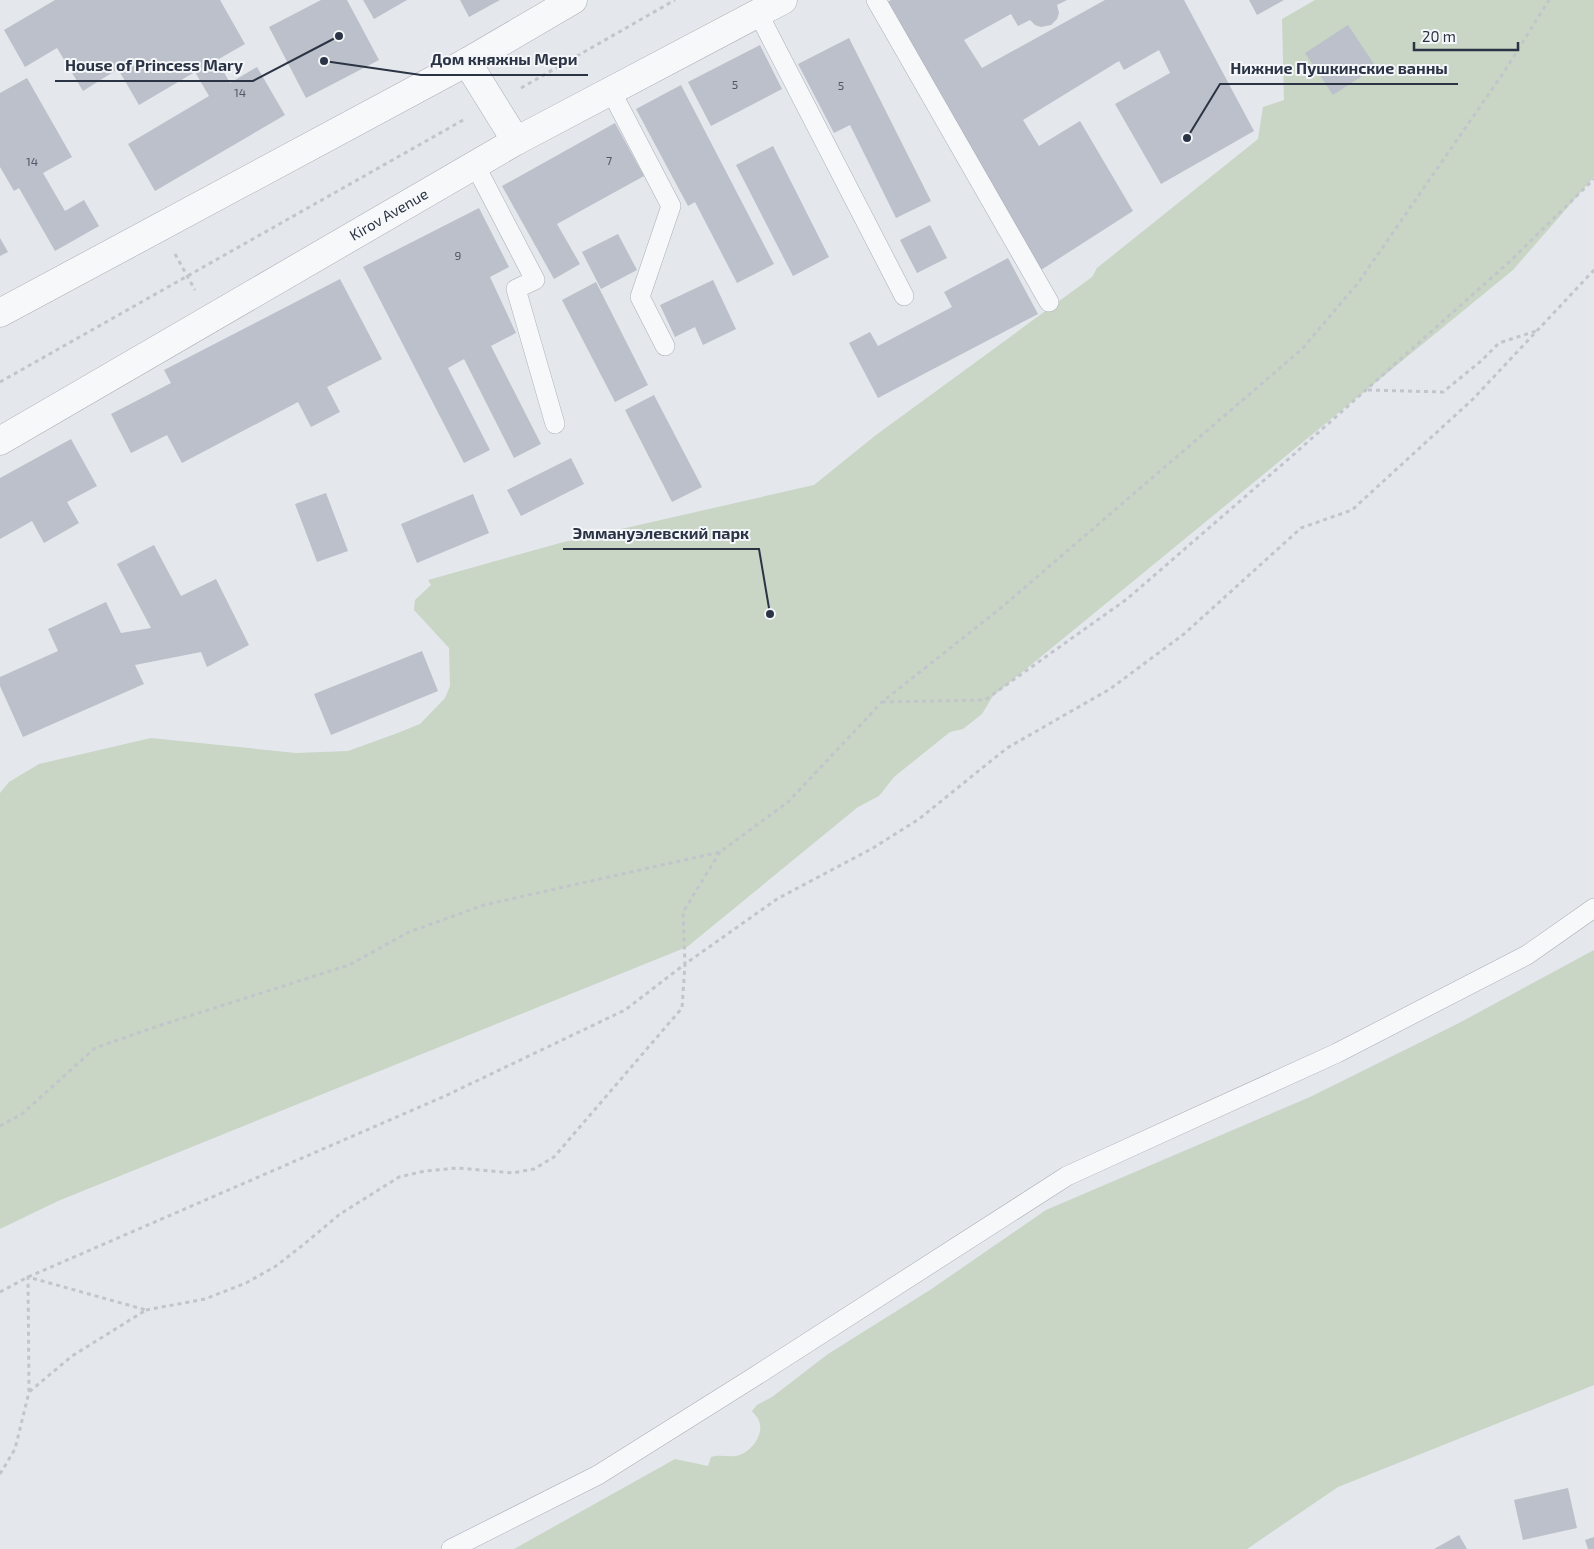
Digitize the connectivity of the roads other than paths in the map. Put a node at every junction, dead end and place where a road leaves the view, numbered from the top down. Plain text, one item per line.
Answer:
1 (573, 0) edge
2 (783, 0) edge
3 (876, 0) edge
4 (758, 13) junction
5 (467, 62) junction
6 (611, 91) junction
7 (516, 141) junction
8 (475, 165) junction
9 (904, 296) dead end
10 (1048, 302) dead end
11 (0, 313) edge
12 (665, 346) dead end
13 (554, 424) dead end
14 (0, 441) edge
15 (1594, 908) edge
16 (450, 1549) edge

1 - 5 street
2 - 4 street, Kirov Avenue
3 - 10 lane
4 - 6 street, Kirov Avenue
4 - 9 lane
5 - 7 street
5 - 11 street
6 - 7 street, Kirov Avenue
6 - 12 lane
7 - 8 street, Kirov Avenue
8 - 13 lane
8 - 14 street, Kirov Avenue
15 - 16 lane

